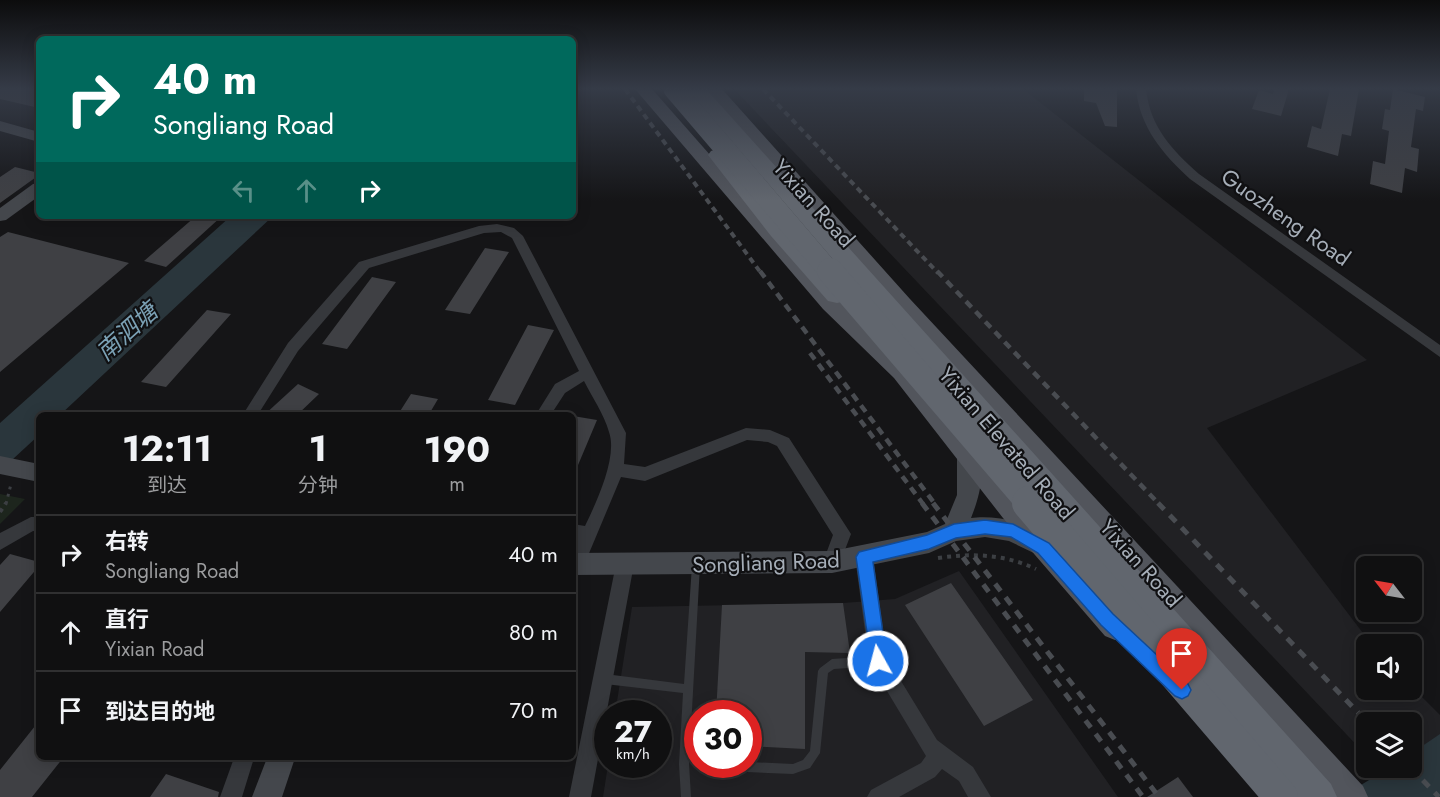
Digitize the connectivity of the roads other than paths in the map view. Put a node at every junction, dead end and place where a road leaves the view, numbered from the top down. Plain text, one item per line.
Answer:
1 (0, 126) edge
2 (675, 126) edge
3 (694, 126) edge
4 (706, 126) edge
5 (711, 126) edge
6 (729, 126) edge
7 (746, 126) edge
8 (1150, 126) edge
9 (36, 136) edge
10 (36, 190) edge
11 (0, 216) edge
12 (884, 334) junction
13 (1440, 352) edge
14 (588, 373) junction
15 (252, 412) edge
16 (544, 412) edge
17 (968, 456) junction
18 (615, 469) junction
19 (36, 524) edge
20 (954, 531) junction
21 (581, 533) edge
22 (0, 542) edge
23 (864, 557) junction
24 (576, 559) edge
25 (1044, 561) junction
26 (832, 562) junction
27 (576, 564) edge
28 (625, 564) junction
29 (696, 565) junction
30 (878, 661) junction
31 (603, 679) junction
32 (689, 689) junction
33 (688, 700) edge
34 (1197, 704) junction
35 (940, 754) junction
36 (243, 760) edge
37 (280, 760) edge
38 (762, 768) edge
39 (685, 778) edge
40 (1275, 790) edge
41 (231, 797) edge
42 (267, 797) edge
43 (580, 797) edge
44 (686, 797) edge
45 (878, 797) edge
46 (980, 797) edge
47 (1318, 797) edge
48 (1352, 797) edge

1 - 9 street
2 - 17 main road, Yixian Road
3 - 12 highway, bridge
4 - 12 highway, Yixian Elevated Road, bridge
5 - 34 main road, Yixian Road
6 - 47 highway, Yixian Elevated Road
7 - 48 main road, Yixian Road
8 - 13 street, Guozheng Road
10 - 11 street
12 - 40 highway, Yixian Elevated Road, bridge
14 - 15 street
14 - 16 street
14 - 18 street
17 - 20 street
17 - 25 main road, Yixian Road
18 - 21 street
18 - 26 street
19 - 22 street
20 - 23 street, Songliang Road
20 - 25 street, Songliang Road
21 - 24 street
23 - 26 street, Songliang Road
23 - 30 street
25 - 34 main road, Yixian Road
26 - 29 street, Songliang Road
27 - 28 street, Songliang Road
28 - 29 street, Songliang Road
28 - 31 street
29 - 32 lane
30 - 35 street
30 - 38 lane
31 - 32 lane
31 - 43 street
32 - 33 lane
34 - 40 main road, Yixian Road
35 - 45 street
35 - 46 street
36 - 41 street
37 - 42 street
39 - 44 lane

